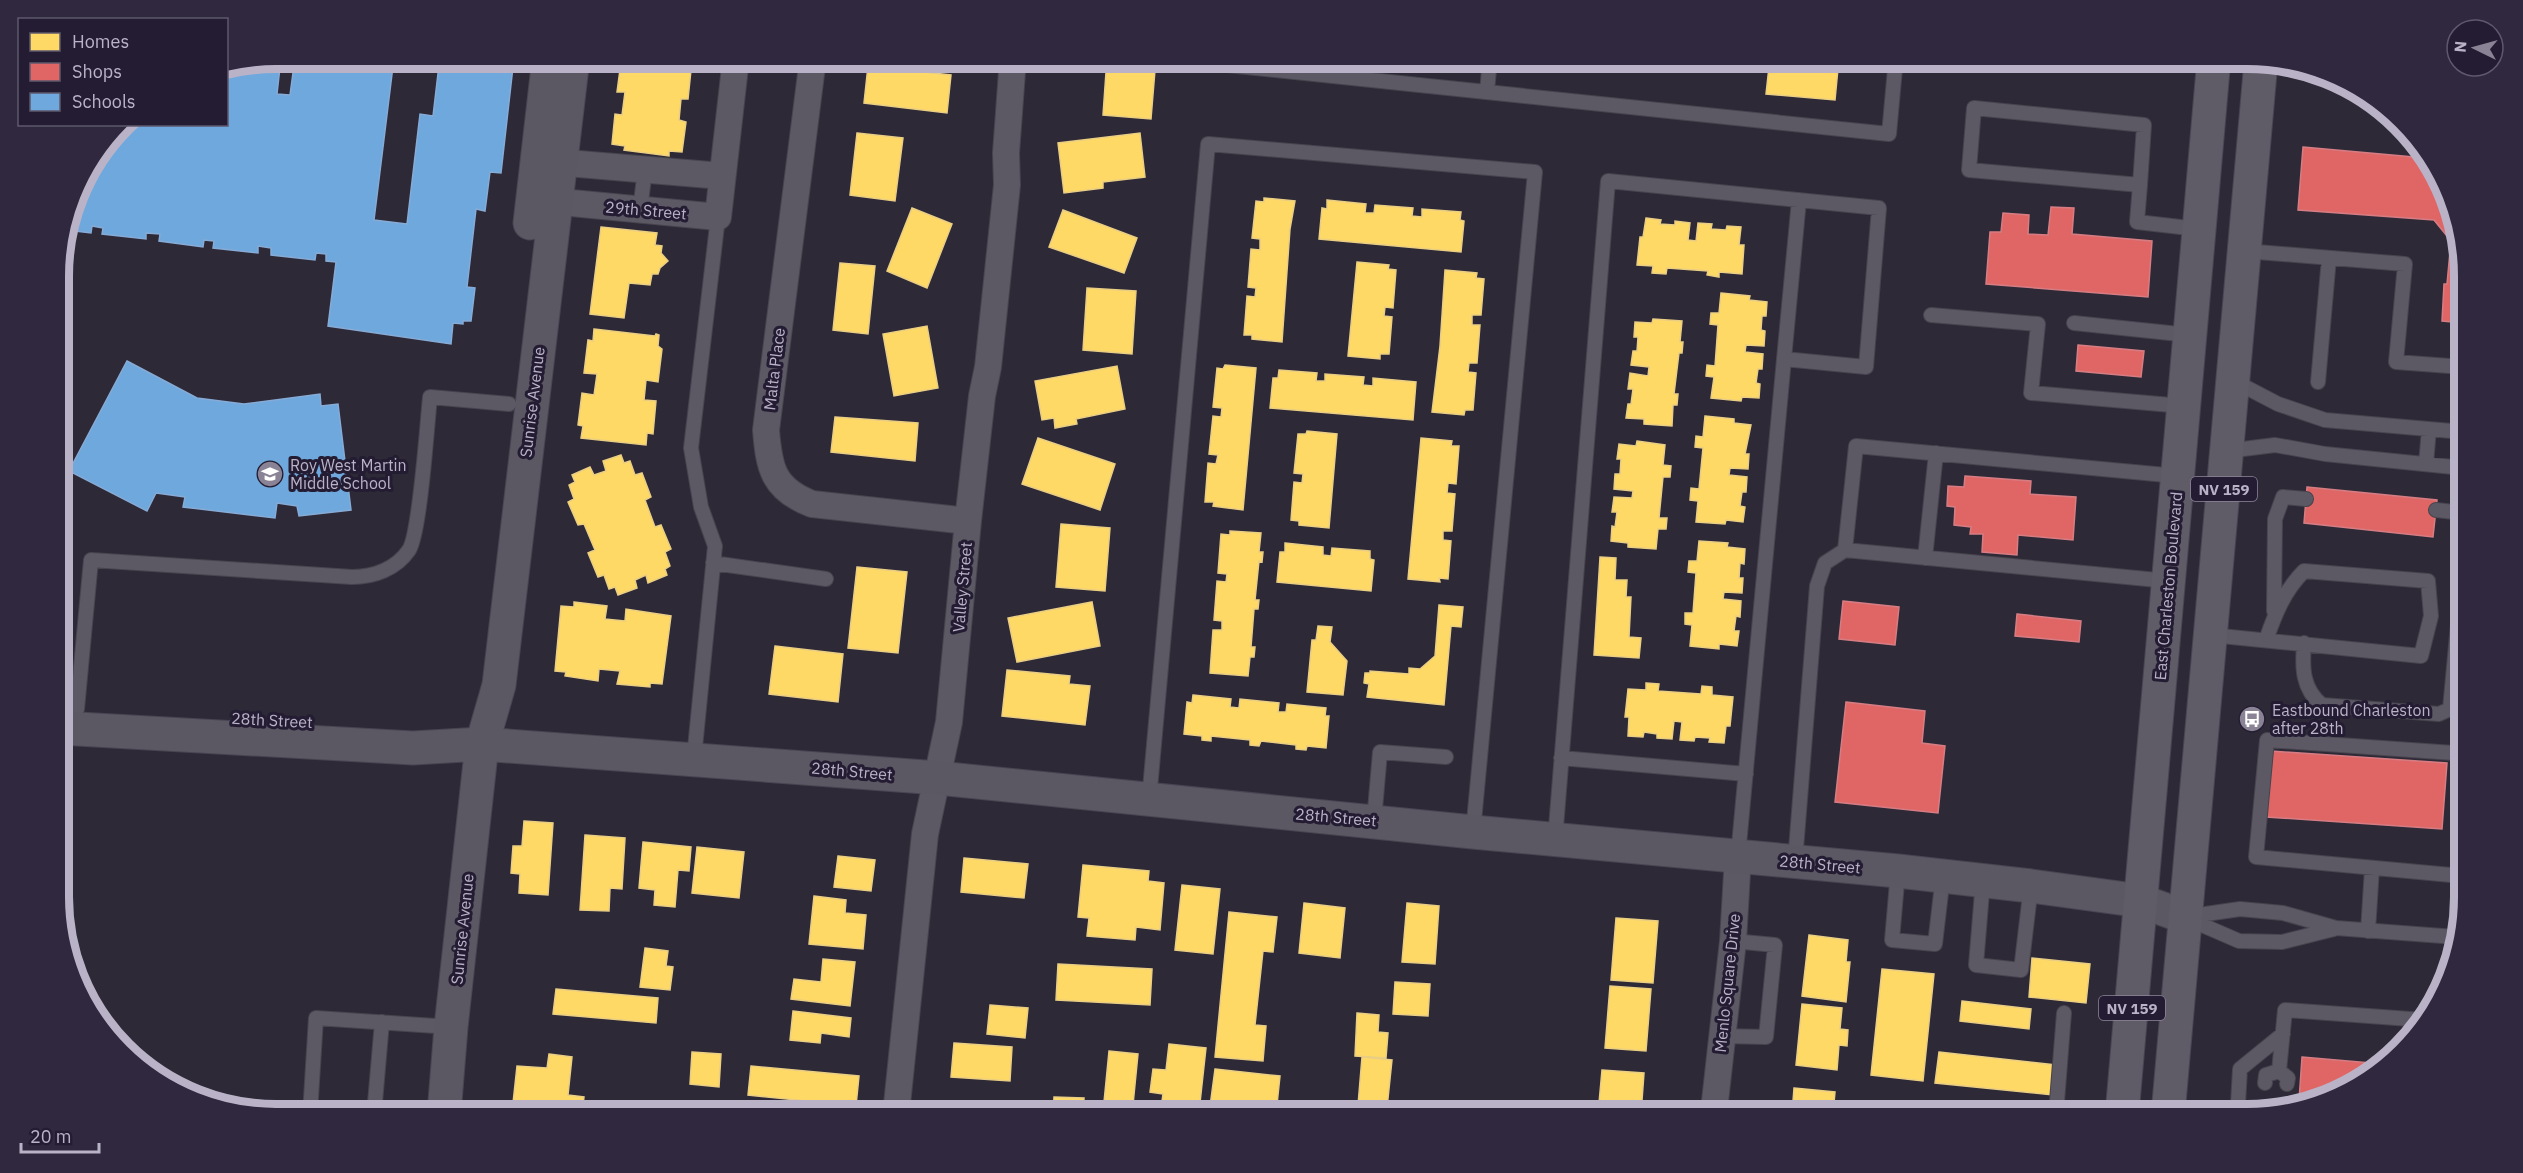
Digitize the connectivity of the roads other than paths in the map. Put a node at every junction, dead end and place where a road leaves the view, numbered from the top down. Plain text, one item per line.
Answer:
1 (549, 69) edge
2 (570, 69) edge
3 (735, 69) edge
4 (812, 69) edge
5 (1012, 69) edge
6 (1266, 69) edge
7 (1489, 69) edge
8 (1895, 69) edge
9 (2213, 69) edge
10 (2260, 70) edge
11 (1487, 92) junction
12 (549, 161) junction
13 (645, 170) junction
14 (722, 177) junction
15 (2140, 185) junction
16 (544, 200) junction
17 (1799, 200) junction
18 (640, 210) junction
19 (718, 217) junction
20 (2198, 229) junction
21 (2245, 251) junction
22 (2329, 258) junction
23 (1930, 315) dead end
24 (2074, 323) dead end
25 (2189, 334) junction
26 (1784, 359) junction
27 (2454, 366) edge
28 (2233, 381) junction
29 (2318, 382) dead end
30 (509, 404) junction
31 (2183, 406) junction
32 (2429, 429) junction
33 (2454, 431) edge
34 (2228, 436) junction
35 (1935, 453) junction
36 (2426, 464) junction
37 (2454, 467) edge
38 (2177, 476) junction
39 (2306, 499) dead end
40 (2436, 510) dead end
41 (2454, 512) edge
42 (968, 521) junction
43 (1845, 550) junction
44 (1926, 558) junction
45 (713, 563) junction
46 (826, 579) dead end
47 (2168, 581) junction
48 (2274, 615) junction
49 (2211, 635) junction
50 (2266, 640) junction
51 (2304, 643) junction
52 (2454, 667) edge
53 (69, 711) edge
54 (69, 718) edge
55 (482, 744) junction
56 (2454, 753) edge
57 (1446, 757) dead end
58 (694, 758) junction
59 (1561, 758) junction
60 (1746, 774) junction
61 (938, 778) junction
62 (1149, 800) junction
63 (1374, 821) junction
64 (1473, 832) junction
65 (1555, 840) junction
66 (1738, 856) junction
67 (1795, 862) junction
68 (2372, 868) junction
69 (1898, 871) junction
70 (2454, 875) edge
71 (1943, 876) junction
72 (1983, 880) junction
73 (2031, 886) junction
74 (2141, 901) junction
75 (2185, 917) junction
76 (2336, 928) junction
77 (2368, 931) junction
78 (2450, 937) edge
79 (1732, 941) junction
80 (2064, 1013) dead end
81 (2413, 1019) edge
82 (382, 1022) junction
83 (451, 1027) junction
84 (2283, 1034) junction
85 (1722, 1036) junction
86 (2279, 1071) junction
87 (2265, 1083) dead end
88 (2287, 1084) dead end
89 (311, 1104) edge
90 (375, 1104) edge
91 (445, 1104) edge
92 (897, 1104) edge
93 (1714, 1104) edge
94 (2057, 1104) edge
95 (2123, 1104) edge
96 (2169, 1104) edge
97 (2238, 1104) edge

1 - 12 street, Sunrise Avenue
2 - 12 street, Sunrise Avenue
3 - 14 street
4 - 42 street, Malta Place
5 - 42 street, Valley Street
6 - 11 lane
7 - 11 lane
8 - 11 lane
9 - 20 main road, East Charleston Boulevard / NV 159
10 - 21 main road, NV 159
12 - 13 street
12 - 16 street, Sunrise Avenue
13 - 14 street
13 - 18 lane
14 - 19 street
15 - 15 lane
15 - 20 lane
16 - 18 street, 29th Street
16 - 30 street, Sunrise Avenue
16 - 55 street, Sunrise Avenue
17 - 26 lane
17 - 26 lane
17 - 59 lane
18 - 19 street, 29th Street
19 - 45 lane
20 - 25 main road, East Charleston Boulevard / NV 159
21 - 22 lane
21 - 25 main road
21 - 28 main road, NV 159
22 - 27 lane
22 - 29 lane
23 - 31 lane
24 - 25 lane
25 - 31 main road, East Charleston Boulevard / NV 159
25 - 34 main road
26 - 60 lane
28 - 32 lane
28 - 34 main road, NV 159
30 - 53 lane
30 - 55 street, Sunrise Avenue
31 - 38 main road, East Charleston Boulevard / NV 159
32 - 33 lane
32 - 36 lane
34 - 36 lane
34 - 49 main road, NV 159
35 - 38 lane
35 - 43 lane
35 - 44 lane
36 - 37 lane
38 - 47 main road, East Charleston Boulevard / NV 159
39 - 48 lane
40 - 41 lane
42 - 61 street, Valley Street
43 - 44 lane
43 - 67 lane
44 - 47 lane
45 - 46 lane
45 - 58 lane
47 - 74 main road, East Charleston Boulevard / NV 159
48 - 50 lane
48 - 51 lane
49 - 50 lane
49 - 75 main road, NV 159
50 - 51 lane
51 - 52 lane
54 - 55 street, 28th Street
55 - 58 street, 28th Street
55 - 83 street, Sunrise Avenue
56 - 68 lane
57 - 63 lane
58 - 61 street, 28th Street
59 - 60 lane
59 - 65 lane
60 - 66 lane
61 - 62 street, 28th Street
61 - 92 street, Valley Street
62 - 63 street, 28th Street
62 - 64 lane
63 - 64 street, 28th Street
64 - 65 street, 28th Street
65 - 66 street, 28th Street
66 - 67 street, 28th Street
66 - 79 street, Menlo Square Drive
67 - 69 street, 28th Street
68 - 70 lane
68 - 77 lane
69 - 71 street, 28th Street
69 - 71 lane
71 - 72 street, 28th Street
72 - 73 street, 28th Street
72 - 73 lane
73 - 74 street, 28th Street
74 - 75 street, 28th Street
74 - 95 main road, East Charleston Boulevard / NV 159
75 - 76 lane
75 - 76 lane
75 - 96 main road, NV 159
76 - 77 lane
77 - 78 lane
79 - 85 street, Menlo Square Drive
79 - 85 lane
80 - 94 lane
81 - 84 lane
82 - 83 lane
82 - 89 lane
82 - 90 lane
83 - 91 street, Sunrise Avenue
84 - 86 lane
84 - 97 lane
85 - 93 street, Menlo Square Drive
86 - 87 lane
86 - 88 lane

